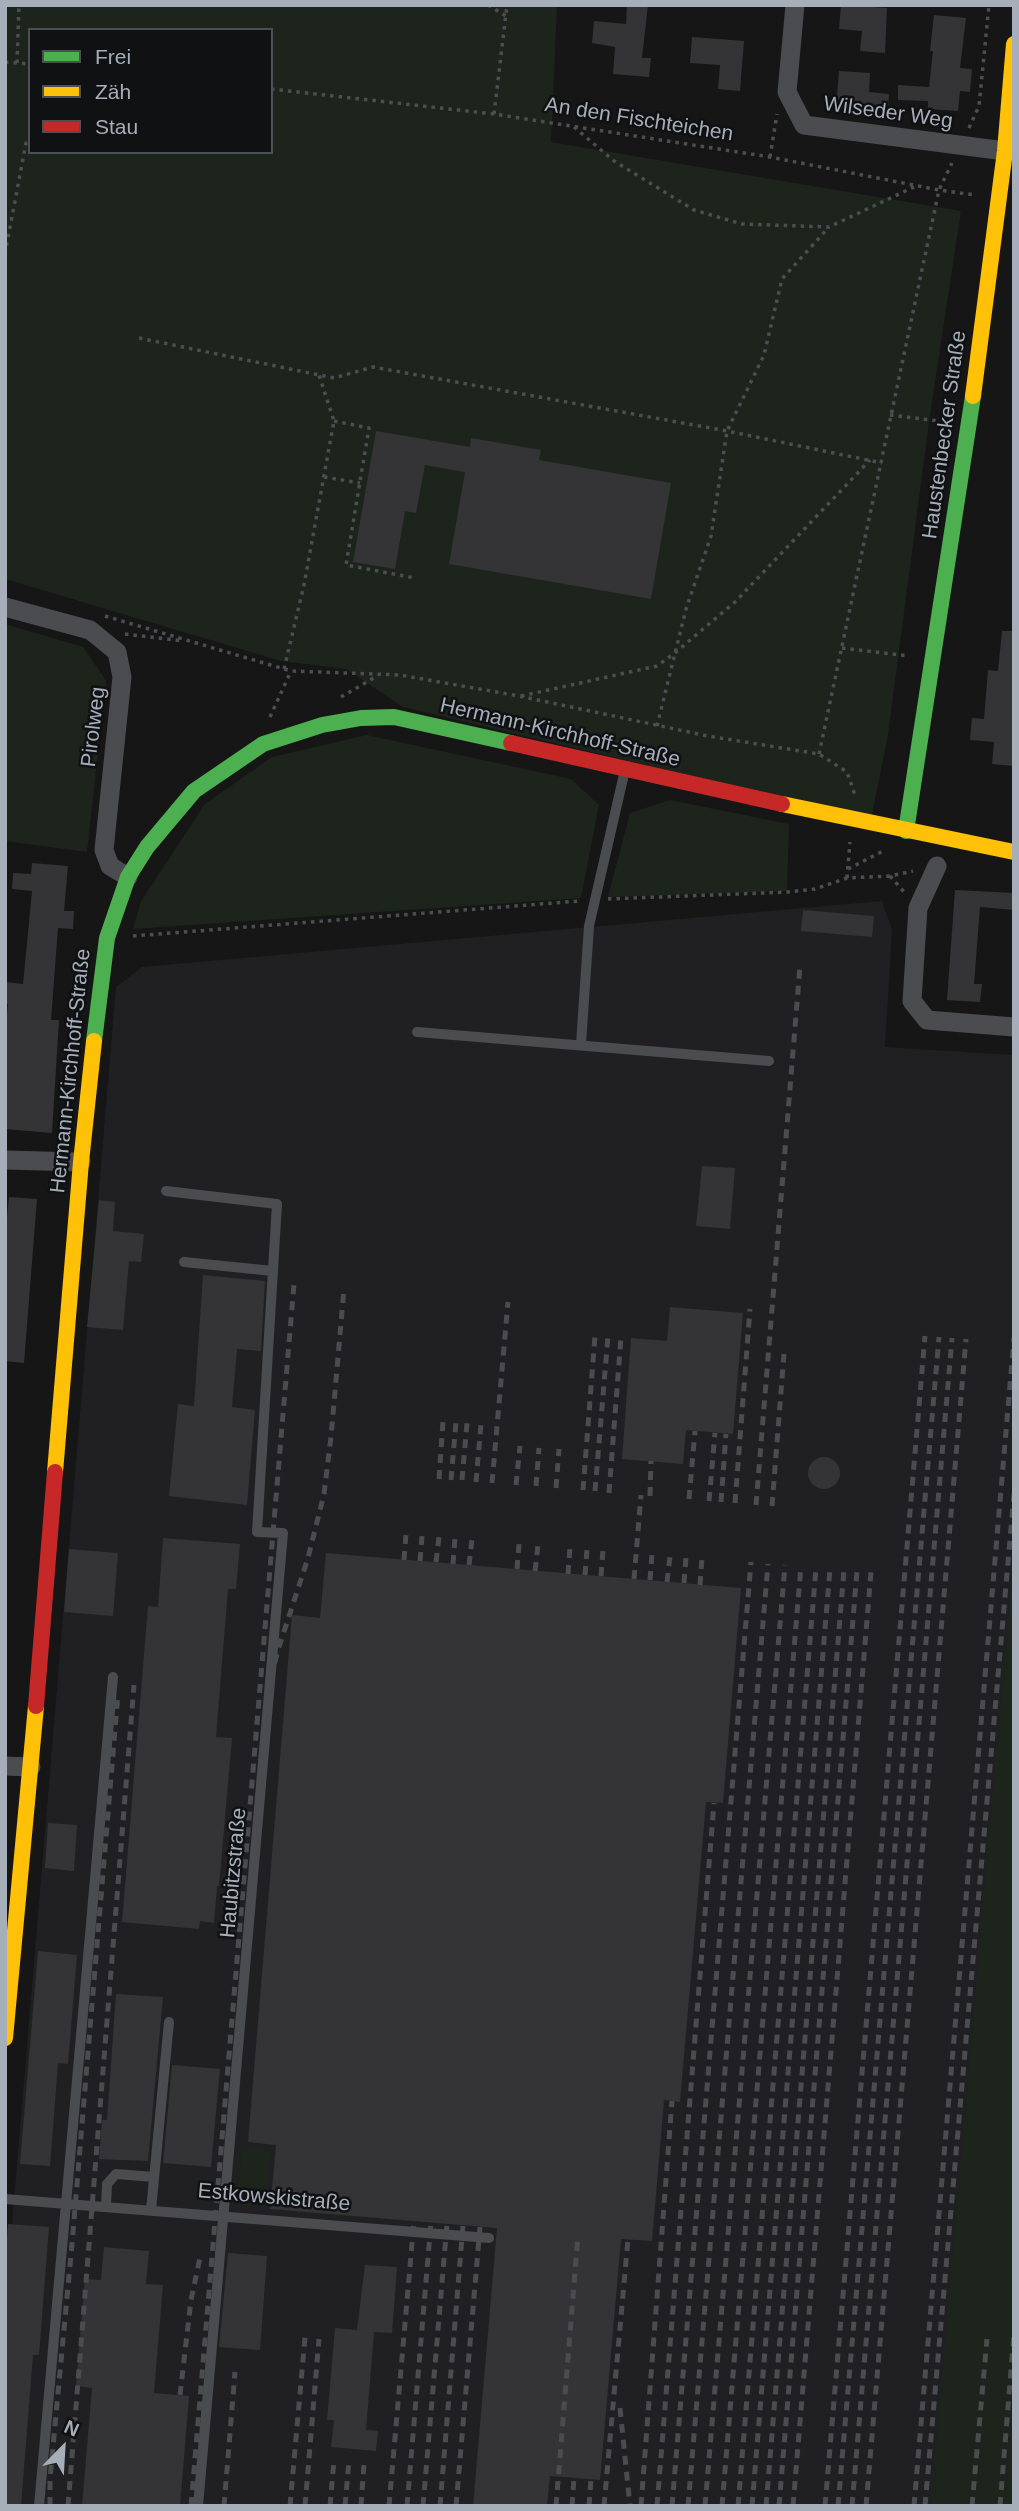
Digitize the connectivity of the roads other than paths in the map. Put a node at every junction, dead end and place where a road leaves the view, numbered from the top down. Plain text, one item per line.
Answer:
1 (794, 5) edge
2 (1014, 44) edge
3 (1005, 151) junction
4 (5, 607) edge
5 (626, 769) junction
6 (906, 831) junction
7 (1014, 852) edge
8 (937, 866) dead end
9 (128, 877) junction
10 (1014, 1027) edge
11 (417, 1032) dead end
12 (581, 1044) junction
13 (769, 1061) dead end
14 (5, 1160) edge
15 (81, 1162) junction
16 (166, 1191) dead end
17 (184, 1262) dead end
18 (273, 1272) junction
19 (113, 1677) dead end
20 (5, 1766) edge
21 (30, 1767) junction
22 (169, 2022) dead end
23 (5, 2038) edge
24 (154, 2177) junction
25 (5, 2199) edge
26 (62, 2203) junction
27 (106, 2207) junction
28 (151, 2210) junction
29 (223, 2216) junction
30 (489, 2238) dead end
31 (39, 2506) edge
32 (198, 2506) edge

1 - 3 street, Wilseder Weg
2 - 3 street, Haustenbecker Straße
3 - 6 street, Haustenbecker Straße
4 - 9 street, Pirolweg
5 - 6 street, Hermann-Kirchhoff-Straße
5 - 9 street, Hermann-Kirchhoff-Straße
5 - 12 lane
6 - 7 street, Hermann-Kirchhoff-Straße
8 - 10 street
9 - 15 street, Hermann-Kirchhoff-Straße
11 - 12 lane
12 - 13 lane
14 - 15 street
15 - 21 street, Hermann-Kirchhoff-Straße
16 - 18 lane
17 - 18 lane
18 - 29 lane, Haubitzstraße
19 - 26 lane
20 - 21 street
21 - 23 street, Hermann-Kirchhoff-Straße
22 - 24 lane
24 - 27 lane
24 - 28 lane
25 - 26 lane, Estkowskistraße
26 - 27 lane, Estkowskistraße
26 - 31 lane
27 - 28 lane, Estkowskistraße
28 - 29 lane, Estkowskistraße
29 - 30 lane, Estkowskistraße
29 - 32 lane, Haubitzstraße

